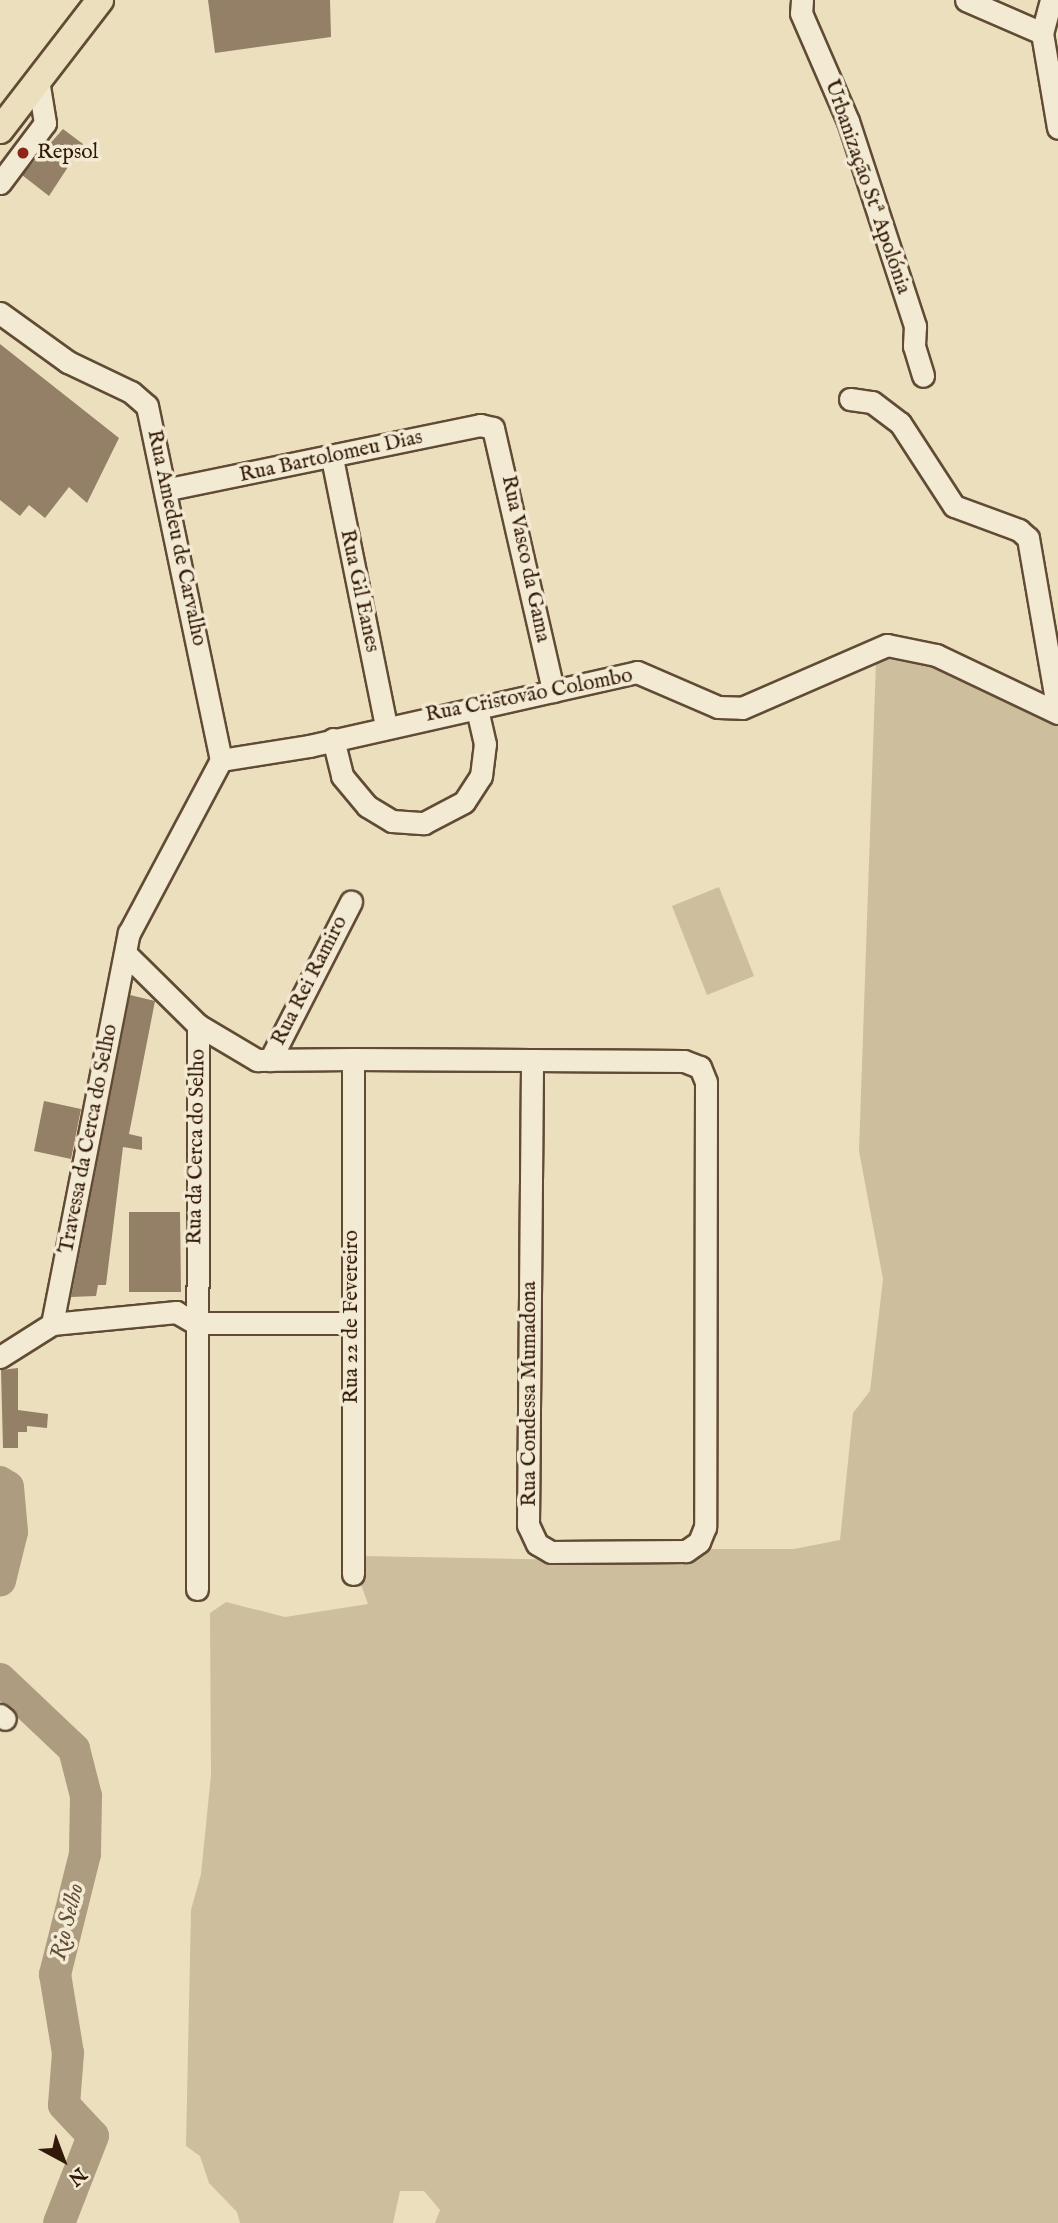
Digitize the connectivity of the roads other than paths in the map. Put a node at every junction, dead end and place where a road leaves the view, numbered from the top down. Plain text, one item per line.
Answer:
1 (100, 0) edge
2 (802, 0) edge
3 (966, 0) edge
4 (1051, 0) edge
5 (1042, 33) junction
6 (38, 80) junction
7 (1058, 128) edge
8 (0, 130) edge
9 (0, 183) edge
10 (0, 313) edge
11 (923, 376) dead end
12 (850, 399) dead end
13 (493, 428) joint
14 (332, 458) junction
15 (169, 489) junction
16 (554, 691) junction
17 (477, 708) junction
18 (1058, 713) edge
19 (386, 724) junction
20 (333, 739) junction
21 (221, 760) junction
22 (351, 902) dead end
23 (126, 954) junction
24 (198, 1025) junction
25 (353, 1059) junction
26 (270, 1060) junction
27 (532, 1060) junction
28 (195, 1323) junction
29 (352, 1323) junction
30 (52, 1324) junction
31 (0, 1357) edge
32 (353, 1574) dead end
33 (197, 1589) dead end

1 - 6 main road
2 - 11 street, Urbanização Stª Apolónia
3 - 5 street
4 - 5 street
5 - 7 street
6 - 8 main road
6 - 9 street
10 - 15 street, Rua Amedeu de Carvalho
12 - 18 street
13 - 14 street, Rua Bartolomeu Dias
13 - 16 street, Rua Vasco da Gama
14 - 15 street, Rua Bartolomeu Dias
14 - 19 street, Rua Gil Eanes
15 - 21 street, Rua Amedeu de Carvalho
16 - 17 street, Rua Cristovão Colombo
16 - 18 street, Rua Cristovão Colombo
17 - 19 street, Rua Cristovão Colombo
17 - 20 street
19 - 20 street, Rua Cristovão Colombo
20 - 21 street, Rua Cristovão Colombo
21 - 23 street
22 - 26 street, Rua Rei Ramiro
23 - 24 street, Rua da Cerca do Selho
23 - 30 street, Travessa da Cerca do Selho
24 - 26 street
24 - 28 street, Rua da Cerca do Selho
25 - 26 street
25 - 27 street
25 - 29 street, Rua 22 de Fevereiro
27 - 27 street, Rua Condessa Mumadona
28 - 29 street
28 - 30 street
28 - 33 street, Rua da Cerca do Selho
29 - 32 street, Rua 22 de Fevereiro
30 - 31 street

